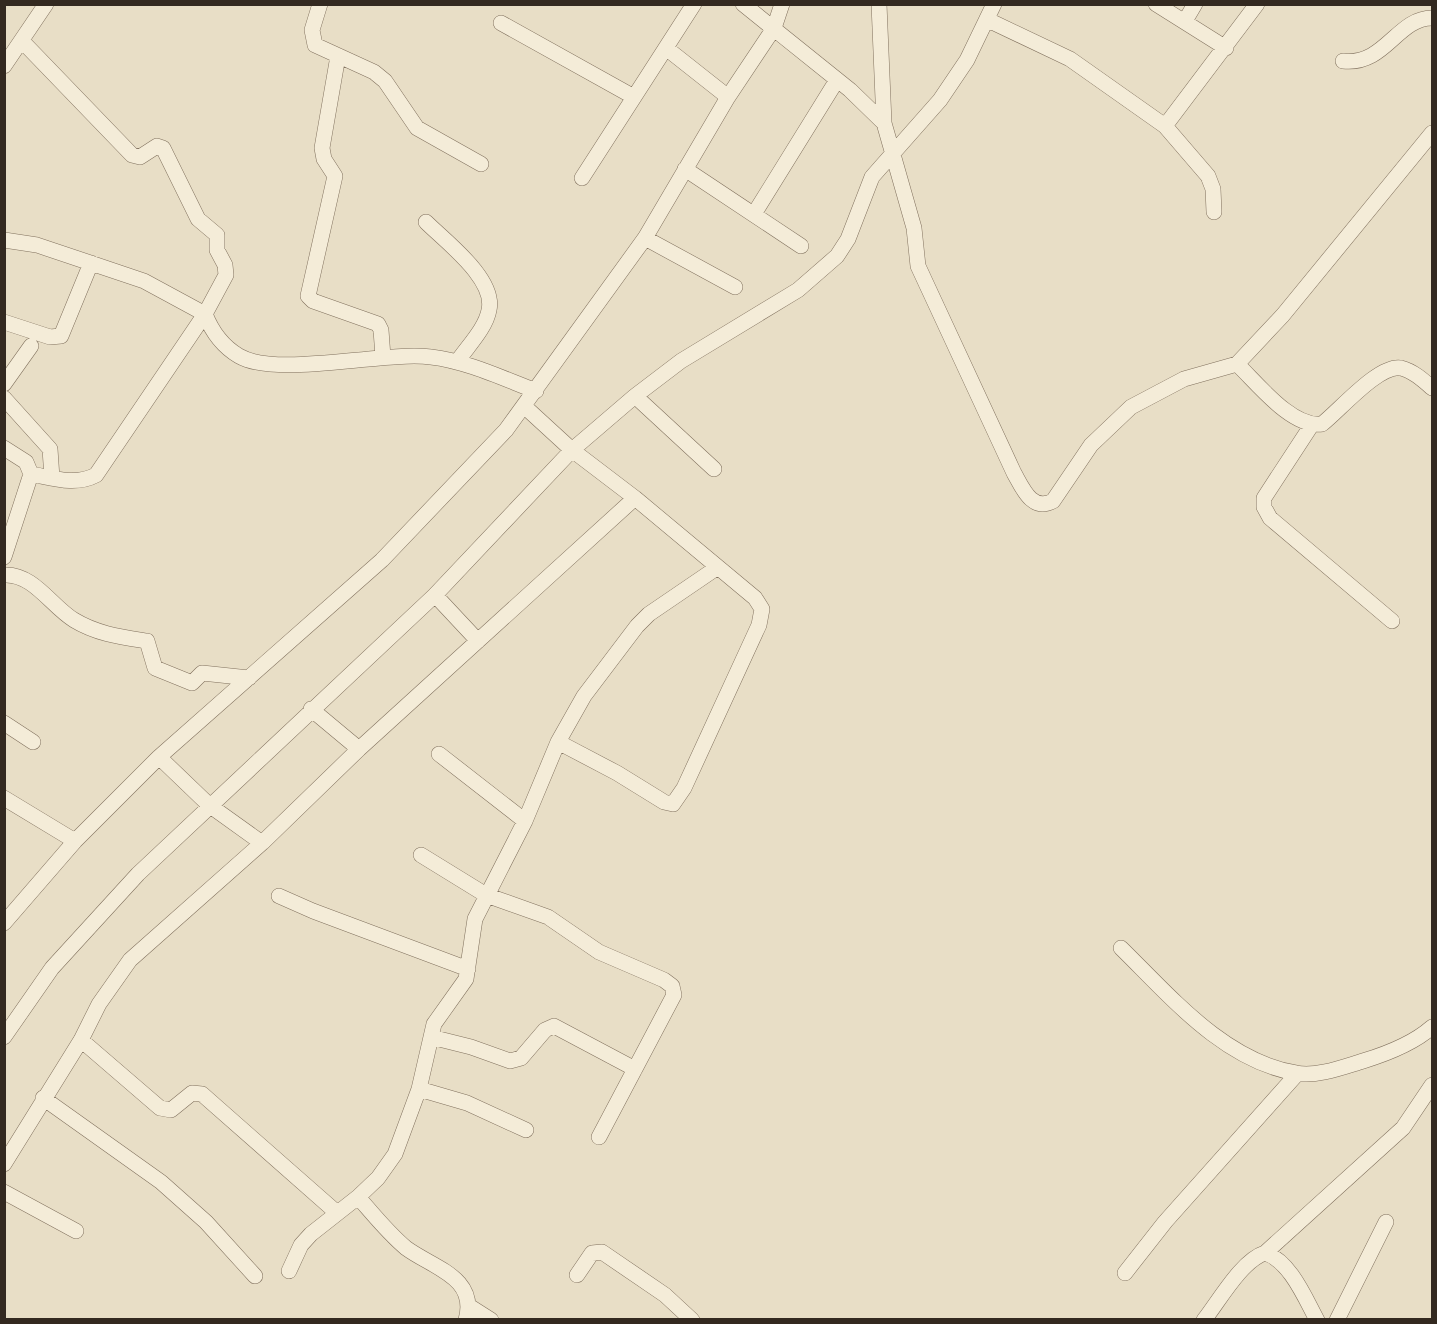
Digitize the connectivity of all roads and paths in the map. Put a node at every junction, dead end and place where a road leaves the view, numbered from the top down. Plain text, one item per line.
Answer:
1 (46, 4) edge
2 (320, 4) edge
3 (694, 4) edge
4 (742, 4) edge
5 (783, 4) edge
6 (879, 4) edge
7 (994, 4) edge
8 (1156, 4) edge
9 (1195, 4) edge
10 (1257, 4) edge
11 (1432, 18) edge
12 (988, 20) junction
13 (1185, 21) junction
14 (501, 23) dead end
15 (774, 28) junction
16 (22, 41) junction
17 (666, 48) junction
18 (1226, 48) junction
19 (338, 56) junction
20 (1343, 61) dead end
21 (4, 66) edge
22 (837, 80) junction
23 (634, 97) junction
24 (728, 97) junction
25 (879, 117) junction
26 (1165, 126) junction
27 (1432, 133) edge
28 (893, 154) junction
29 (480, 164) dead end
30 (685, 169) junction
31 (582, 178) dead end
32 (1214, 212) dead end
33 (754, 214) junction
34 (426, 222) dead end
35 (645, 238) junction
36 (4, 240) edge
37 (801, 246) dead end
38 (91, 263) junction
39 (735, 287) dead end
40 (205, 314) junction
41 (4, 322) edge
42 (31, 346) dead end
43 (383, 357) junction
44 (457, 362) junction
45 (1237, 364) junction
46 (4, 384) edge
47 (1432, 388) edge
48 (536, 391) junction
49 (635, 396) junction
50 (4, 398) edge
51 (524, 406) junction
52 (1311, 426) junction
53 (4, 448) edge
54 (573, 450) junction
55 (714, 469) dead end
56 (31, 474) junction
57 (52, 478) junction
58 (635, 498) junction
59 (4, 557) edge
60 (718, 567) junction
61 (4, 575) edge
62 (435, 595) junction
63 (1392, 621) dead end
64 (478, 641) junction
65 (249, 678) junction
66 (311, 709) junction
67 (4, 723) edge
68 (33, 742) dead end
69 (558, 742) junction
70 (359, 750) junction
71 (439, 754) dead end
72 (159, 757) junction
73 (4, 798) edge
74 (209, 805) junction
75 (525, 821) junction
76 (75, 841) junction
77 (262, 843) junction
78 (421, 855) dead end
79 (486, 895) junction
80 (279, 896) dead end
81 (4, 923) edge
82 (1121, 948) dead end
83 (468, 969) junction
84 (1432, 1028) edge
85 (431, 1037) junction
86 (4, 1038) edge
87 (81, 1040) junction
88 (635, 1069) junction
89 (1297, 1074) junction
90 (1432, 1085) edge
91 (419, 1089) junction
92 (43, 1098) junction
93 (526, 1130) dead end
94 (599, 1137) dead end
95 (4, 1164) edge
96 (4, 1192) edge
97 (358, 1197) junction
98 (336, 1212) junction
99 (1386, 1222) dead end
100 (76, 1231) dead end
101 (1265, 1253) junction
102 (289, 1271) dead end
103 (1125, 1273) dead end
104 (577, 1275) dead end
105 (255, 1276) dead end
106 (468, 1313) edge
107 (491, 1320) edge
108 (692, 1320) edge
109 (1204, 1320) edge
110 (1317, 1320) edge
111 (1337, 1320) edge

1 - 16 street
2 - 19 street
3 - 17 street
4 - 15 street
5 - 15 street
6 - 25 street
7 - 12 street
8 - 13 street
9 - 13 street
10 - 18 street
11 - 20 street
12 - 26 street
12 - 28 street
13 - 18 street
14 - 23 street
15 - 22 street
15 - 24 street
16 - 21 street
16 - 40 street
17 - 23 street
17 - 24 street
18 - 26 street
19 - 29 street
19 - 43 street
22 - 25 street
22 - 33 street
23 - 31 street
24 - 30 street
25 - 28 street
26 - 32 street
27 - 45 street
28 - 45 street
28 - 49 street
30 - 33 street
30 - 35 street
33 - 37 street
34 - 44 street
35 - 39 street
35 - 48 street
36 - 38 street
38 - 40 street
38 - 41 street
40 - 43 street
40 - 57 street
42 - 46 street
43 - 44 street
44 - 48 street
45 - 52 street
47 - 52 street
48 - 51 street
49 - 54 street
49 - 55 street
50 - 57 street
51 - 54 street
51 - 65 street
52 - 63 street
53 - 56 street
54 - 58 street
54 - 62 street
56 - 57 street
56 - 59 street
58 - 60 street
58 - 64 street
60 - 69 street
60 - 69 street
61 - 65 street
62 - 64 street
62 - 66 street
64 - 70 street
65 - 72 street
66 - 70 street
66 - 74 street
67 - 68 street
69 - 75 street
70 - 77 street
71 - 75 street
72 - 74 street
72 - 76 street
73 - 76 street
74 - 77 street
74 - 86 street
75 - 79 street
76 - 81 street
77 - 87 street
78 - 79 street
79 - 83 street
79 - 88 street
80 - 83 street
82 - 89 street
83 - 85 street
84 - 89 street
85 - 88 street
85 - 91 street
87 - 92 street
87 - 98 street
88 - 94 street
89 - 103 street
90 - 101 street
91 - 93 street
91 - 97 street
92 - 95 street
92 - 105 street
96 - 100 street
97 - 98 street
97 - 106 street
98 - 102 street
99 - 111 street
101 - 109 street
101 - 110 street
104 - 108 street
106 - 107 street

